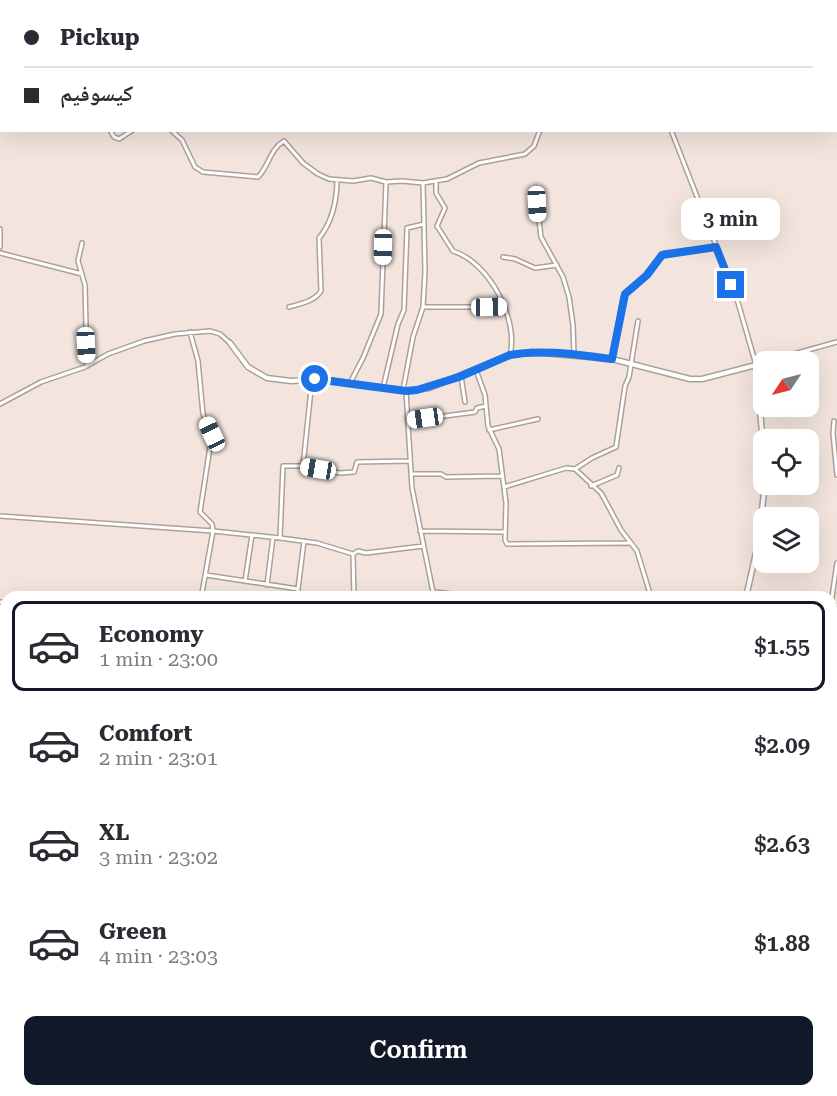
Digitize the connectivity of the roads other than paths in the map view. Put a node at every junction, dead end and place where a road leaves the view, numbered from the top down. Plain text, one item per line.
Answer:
1 (111, 132) edge
2 (130, 132) edge
3 (173, 132) edge
4 (539, 132) edge
5 (672, 132) edge
6 (337, 180) junction
7 (386, 182) junction
8 (436, 182) junction
9 (423, 183) junction
10 (537, 204) dead end
11 (423, 224) junction
12 (0, 229) edge
13 (82, 243) dead end
14 (0, 247) edge
15 (716, 247) junction
16 (0, 253) edge
17 (503, 257) dead end
18 (557, 265) junction
19 (82, 274) junction
20 (289, 307) dead end
21 (423, 307) junction
22 (504, 307) junction
23 (638, 321) dead end
24 (190, 332) junction
25 (837, 342) edge
26 (230, 343) joint
27 (804, 351) edge
28 (574, 354) junction
29 (510, 355) junction
30 (753, 355) edge
31 (612, 359) junction
32 (630, 363) junction
33 (87, 366) junction
34 (753, 366) edge
35 (476, 370) junction
36 (461, 376) junction
37 (312, 380) junction
38 (350, 383) junction
39 (383, 388) junction
40 (405, 390) junction
41 (465, 402) dead end
42 (0, 404) edge
43 (486, 406) junction
44 (538, 419) dead end
45 (408, 421) junction
46 (834, 421) dead end
47 (489, 430) junction
48 (410, 461) junction
49 (303, 466) junction
50 (619, 468) dead end
51 (575, 469) junction
52 (411, 474) junction
53 (837, 475) edge
54 (502, 476) junction
55 (591, 486) junction
56 (504, 487) junction
57 (764, 495) edge
58 (0, 516) edge
59 (213, 531) junction
60 (420, 531) junction
61 (505, 532) junction
62 (252, 535) junction
63 (273, 537) junction
64 (280, 538) junction
65 (304, 541) junction
66 (630, 543) junction
67 (423, 546) junction
68 (353, 554) junction
69 (837, 563) edge
70 (206, 575) junction
71 (245, 581) junction
72 (267, 585) junction
73 (298, 589) joint
74 (202, 591) edge
75 (354, 591) edge
76 (433, 591) edge
77 (649, 591) edge
78 (747, 591) edge
79 (833, 591) edge

1 - 2 street
3 - 6 street
4 - 8 street
5 - 15 street
6 - 7 street
6 - 20 street
7 - 9 street
7 - 38 street
8 - 9 street
8 - 22 street
9 - 11 street
10 - 18 street
11 - 21 street
11 - 39 street
12 - 14 street
13 - 19 street
15 - 30 street
15 - 31 street
16 - 19 street
17 - 18 street
18 - 28 street
19 - 33 street
21 - 22 street
21 - 40 street
22 - 29 street
23 - 32 street
24 - 26 street
24 - 33 street
24 - 59 street
25 - 27 street
26 - 37 street
28 - 29 street
28 - 31 street
29 - 35 street
31 - 32 street
32 - 34 street
32 - 51 street
33 - 42 street
35 - 36 street
35 - 43 street
36 - 40 street
36 - 41 street
37 - 38 street
37 - 49 street
38 - 39 street
39 - 40 street
40 - 45 street
43 - 45 street
43 - 47 street
44 - 47 street
45 - 48 street
46 - 53 street
47 - 54 street
48 - 49 street
48 - 52 street
49 - 64 street
50 - 55 street
51 - 55 street
51 - 56 street
52 - 54 street
52 - 60 street
54 - 56 street
55 - 66 street
56 - 61 street
57 - 78 street
58 - 59 street
59 - 62 street
59 - 70 street
60 - 61 street
60 - 67 street
61 - 66 street
62 - 63 street
62 - 71 street
63 - 64 street
63 - 72 street
64 - 65 street
65 - 68 street
65 - 73 street
66 - 77 street
67 - 68 street
67 - 76 street
68 - 75 street
69 - 79 street
70 - 71 street
70 - 74 street
71 - 72 street
72 - 73 street

